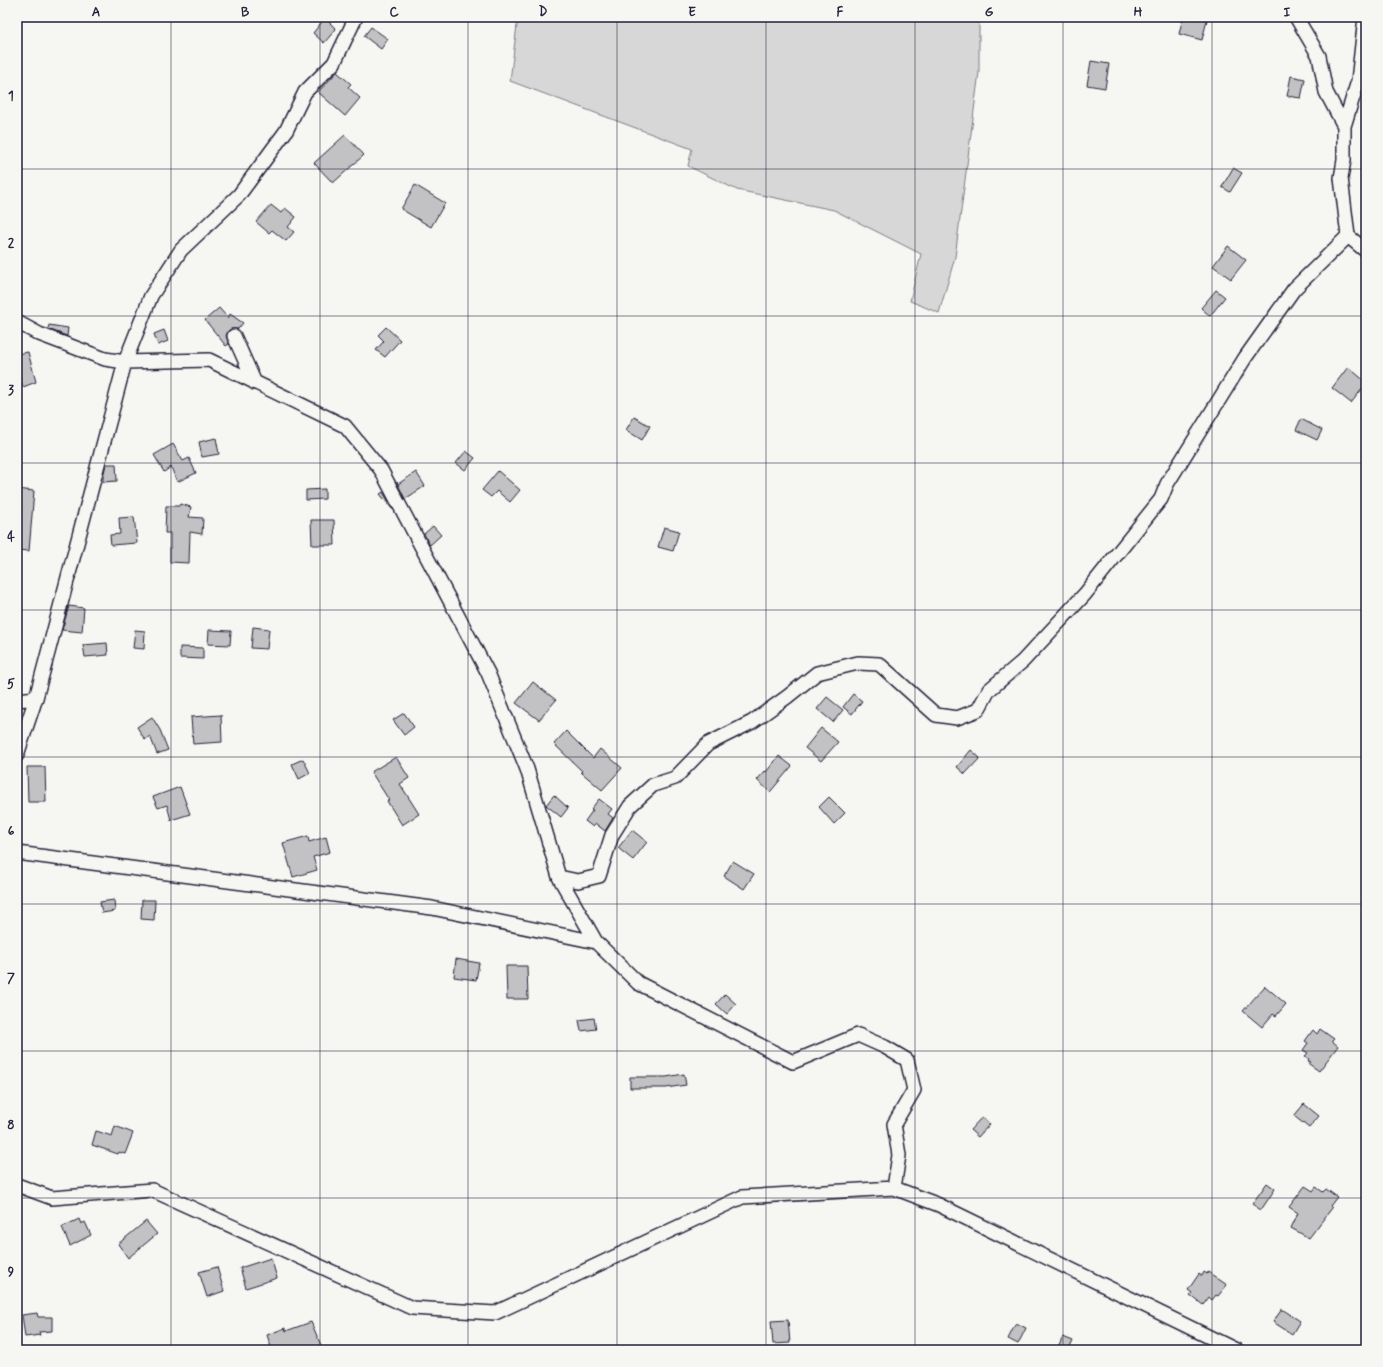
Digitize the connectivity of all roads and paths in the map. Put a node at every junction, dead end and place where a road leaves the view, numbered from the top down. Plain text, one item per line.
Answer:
1 (356, 17) edge
2 (1296, 17) edge
3 (1365, 17) edge
4 (1344, 126) junction
5 (1348, 236) junction
6 (1366, 251) edge
7 (17, 322) edge
8 (234, 336) dead end
9 (125, 362) junction
10 (255, 382) junction
11 (36, 698) junction
12 (17, 700) edge
13 (17, 755) edge
14 (17, 853) edge
15 (559, 878) junction
16 (596, 942) junction
17 (17, 1185) edge
18 (894, 1188) junction
19 (1236, 1350) edge

1 - 9 street
2 - 4 street
3 - 4 street
4 - 5 street
5 - 6 street
5 - 15 street
7 - 9 street
8 - 10 street
9 - 10 street
9 - 11 street
10 - 15 street
11 - 12 street
11 - 13 street
14 - 16 street
15 - 16 street
16 - 18 street
17 - 18 street
18 - 19 street

